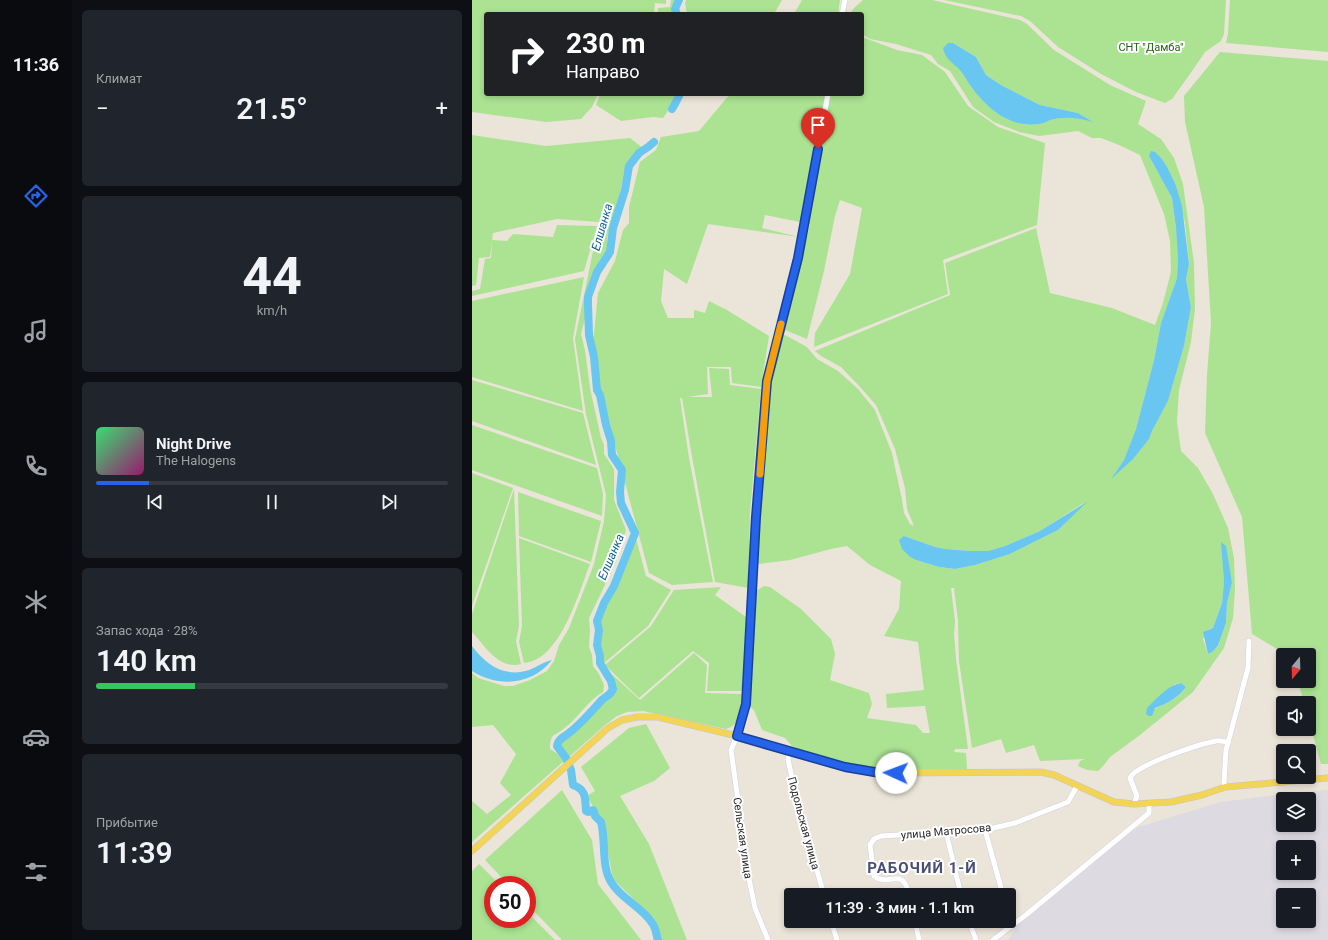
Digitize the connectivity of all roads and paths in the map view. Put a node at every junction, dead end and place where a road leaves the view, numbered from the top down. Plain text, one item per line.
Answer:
1 (845, 0) edge
2 (842, 12) edge
3 (828, 96) edge
4 (1249, 641) dead end
5 (737, 736) junction
6 (1228, 742) junction
7 (790, 751) junction
8 (1328, 778) edge
9 (1077, 786) junction
10 (1225, 787) junction
11 (1134, 804) junction
12 (1149, 804) junction
13 (985, 830) junction
14 (946, 832) junction
15 (472, 851) edge
16 (822, 888) edge
17 (907, 888) edge
18 (959, 888) edge
19 (1001, 888) edge
20 (1016, 923) edge
21 (834, 928) edge
22 (916, 928) edge
23 (972, 928) edge
24 (1009, 928) edge
25 (768, 940) edge
26 (837, 940) edge
27 (919, 940) edge
28 (976, 940) edge
29 (993, 940) edge

1 - 2 street
3 - 5 street, Сельская улица
4 - 6 street
5 - 7 main road
5 - 15 main road
5 - 25 street, Сельская улица
6 - 10 street
6 - 11 street
7 - 9 main road
7 - 16 street, Подольская улица
8 - 10 main road
9 - 11 main road
9 - 13 street, улица Матросова
10 - 12 main road
11 - 12 main road
12 - 20 street
13 - 14 street, улица Матросова
13 - 19 street
14 - 17 street, улица Матросова
14 - 18 street
21 - 26 street
22 - 27 street
23 - 28 street
24 - 29 street

